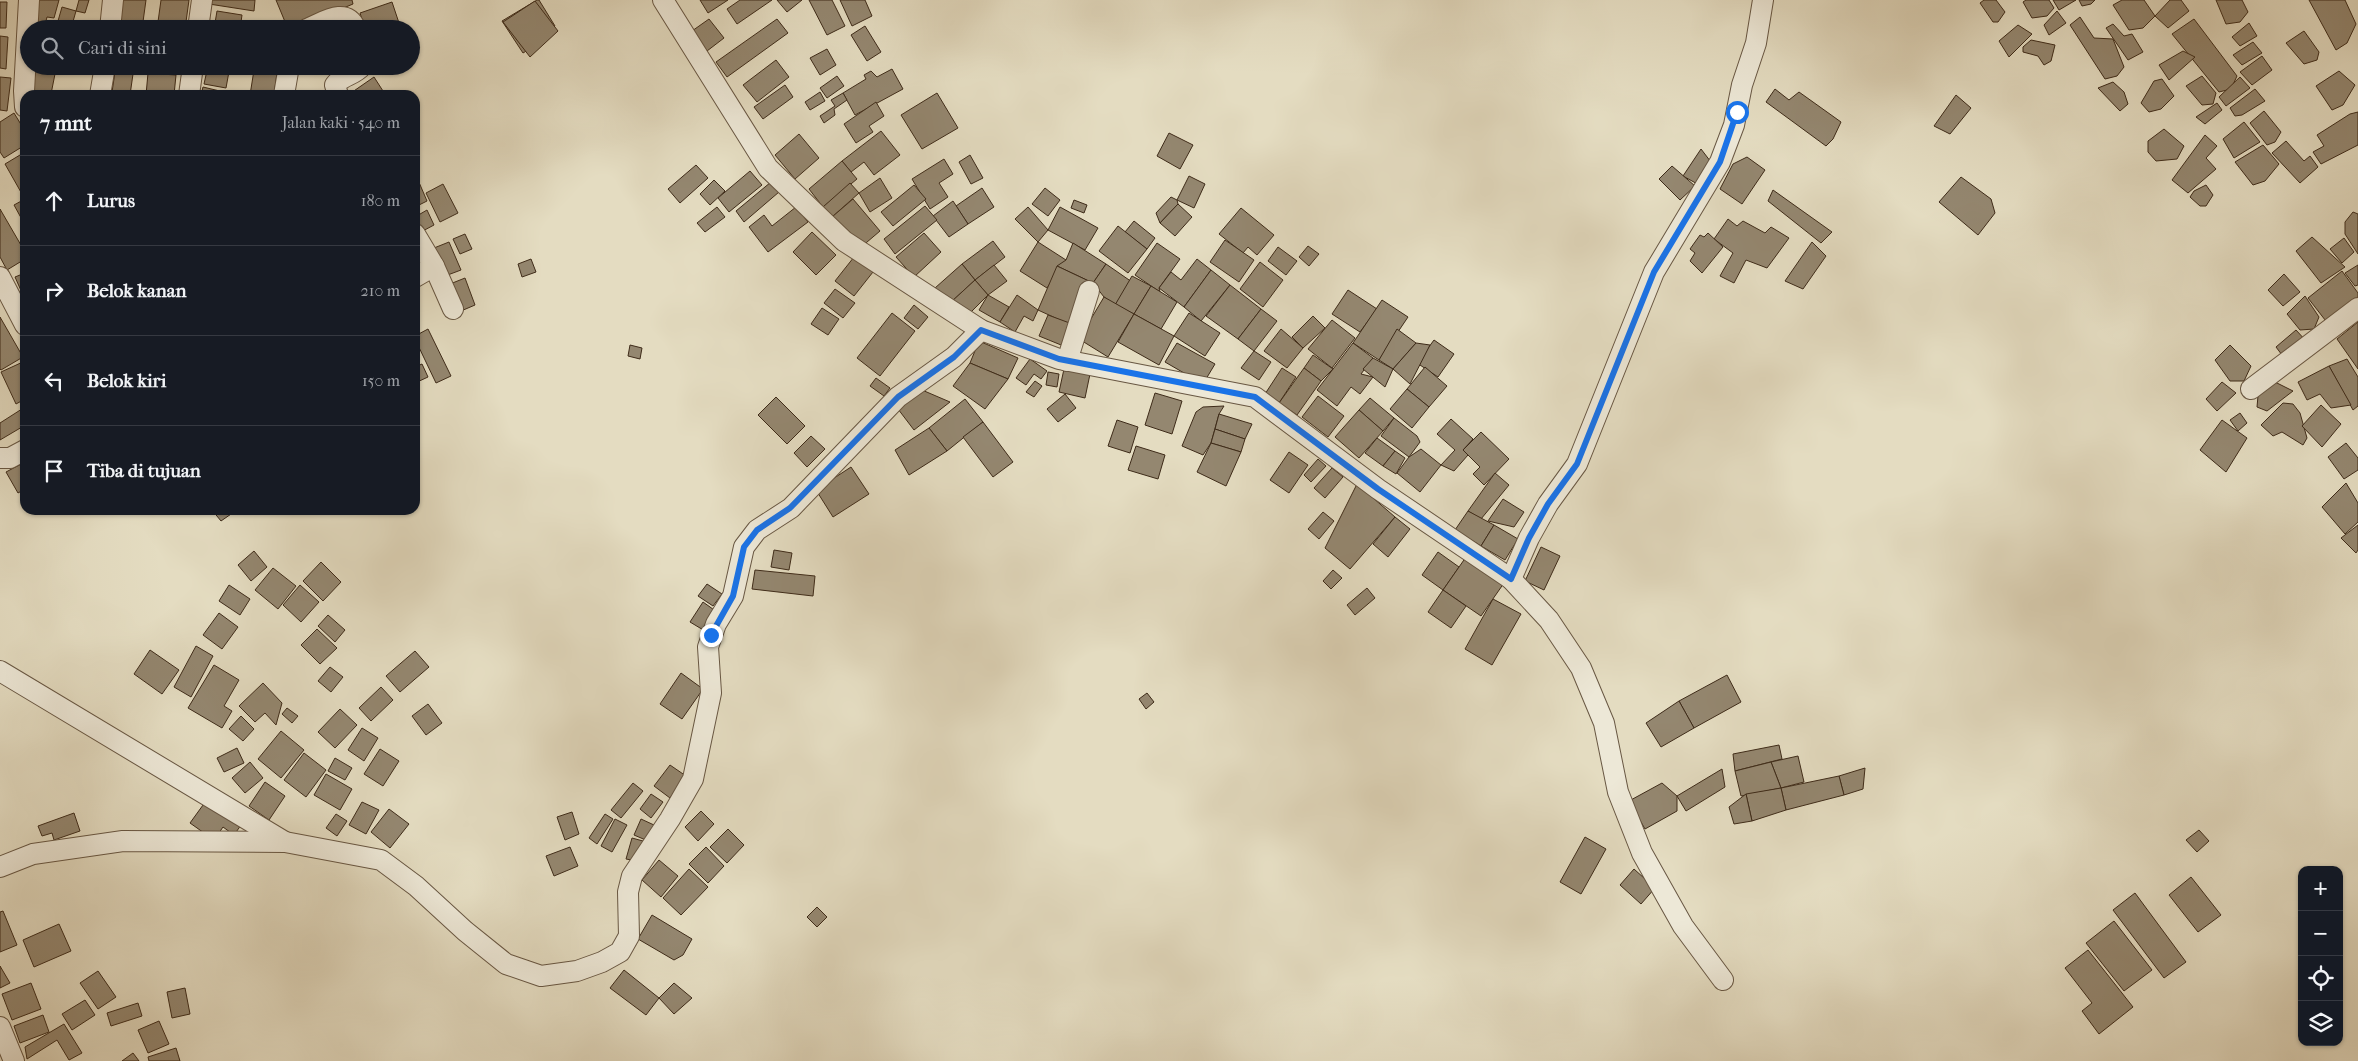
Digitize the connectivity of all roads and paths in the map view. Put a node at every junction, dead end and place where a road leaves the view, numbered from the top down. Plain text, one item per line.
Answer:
1 (30, 0) edge
2 (113, 0) edge
3 (202, 0) edge
4 (663, 0) edge
5 (1764, 0) edge
6 (29, 20) edge
7 (111, 20) edge
8 (199, 20) edge
9 (332, 20) edge
10 (353, 20) edge
11 (25, 75) edge
12 (103, 75) edge
13 (192, 75) edge
14 (287, 75) edge
15 (348, 75) edge
16 (24, 90) edge
17 (101, 90) edge
18 (190, 90) edge
19 (285, 90) edge
20 (336, 90) edge
21 (420, 242) edge
22 (434, 266) junction
23 (420, 275) edge
24 (0, 277) edge
25 (1089, 291) dead end
26 (2358, 308) edge
27 (454, 309) dead end
28 (20, 315) edge
29 (981, 330) junction
30 (1067, 361) junction
31 (2251, 389) dead end
32 (20, 453) edge
33 (0, 458) edge
34 (1511, 579) junction
35 (0, 670) edge
36 (285, 842) junction
37 (0, 867) edge
38 (1723, 980) dead end
39 (0, 1027) edge
40 (14, 1061) edge

1 - 6 street
2 - 7 street
3 - 8 street
4 - 29 street
5 - 34 street
9 - 10 street
11 - 16 street
12 - 17 street
13 - 18 street
14 - 19 street
15 - 20 street
21 - 22 street
22 - 23 street
22 - 27 street
24 - 28 street
25 - 30 street
26 - 31 street
29 - 30 street
29 - 36 street
30 - 34 street
32 - 33 street
34 - 38 street
35 - 36 street
36 - 37 street
39 - 40 street

